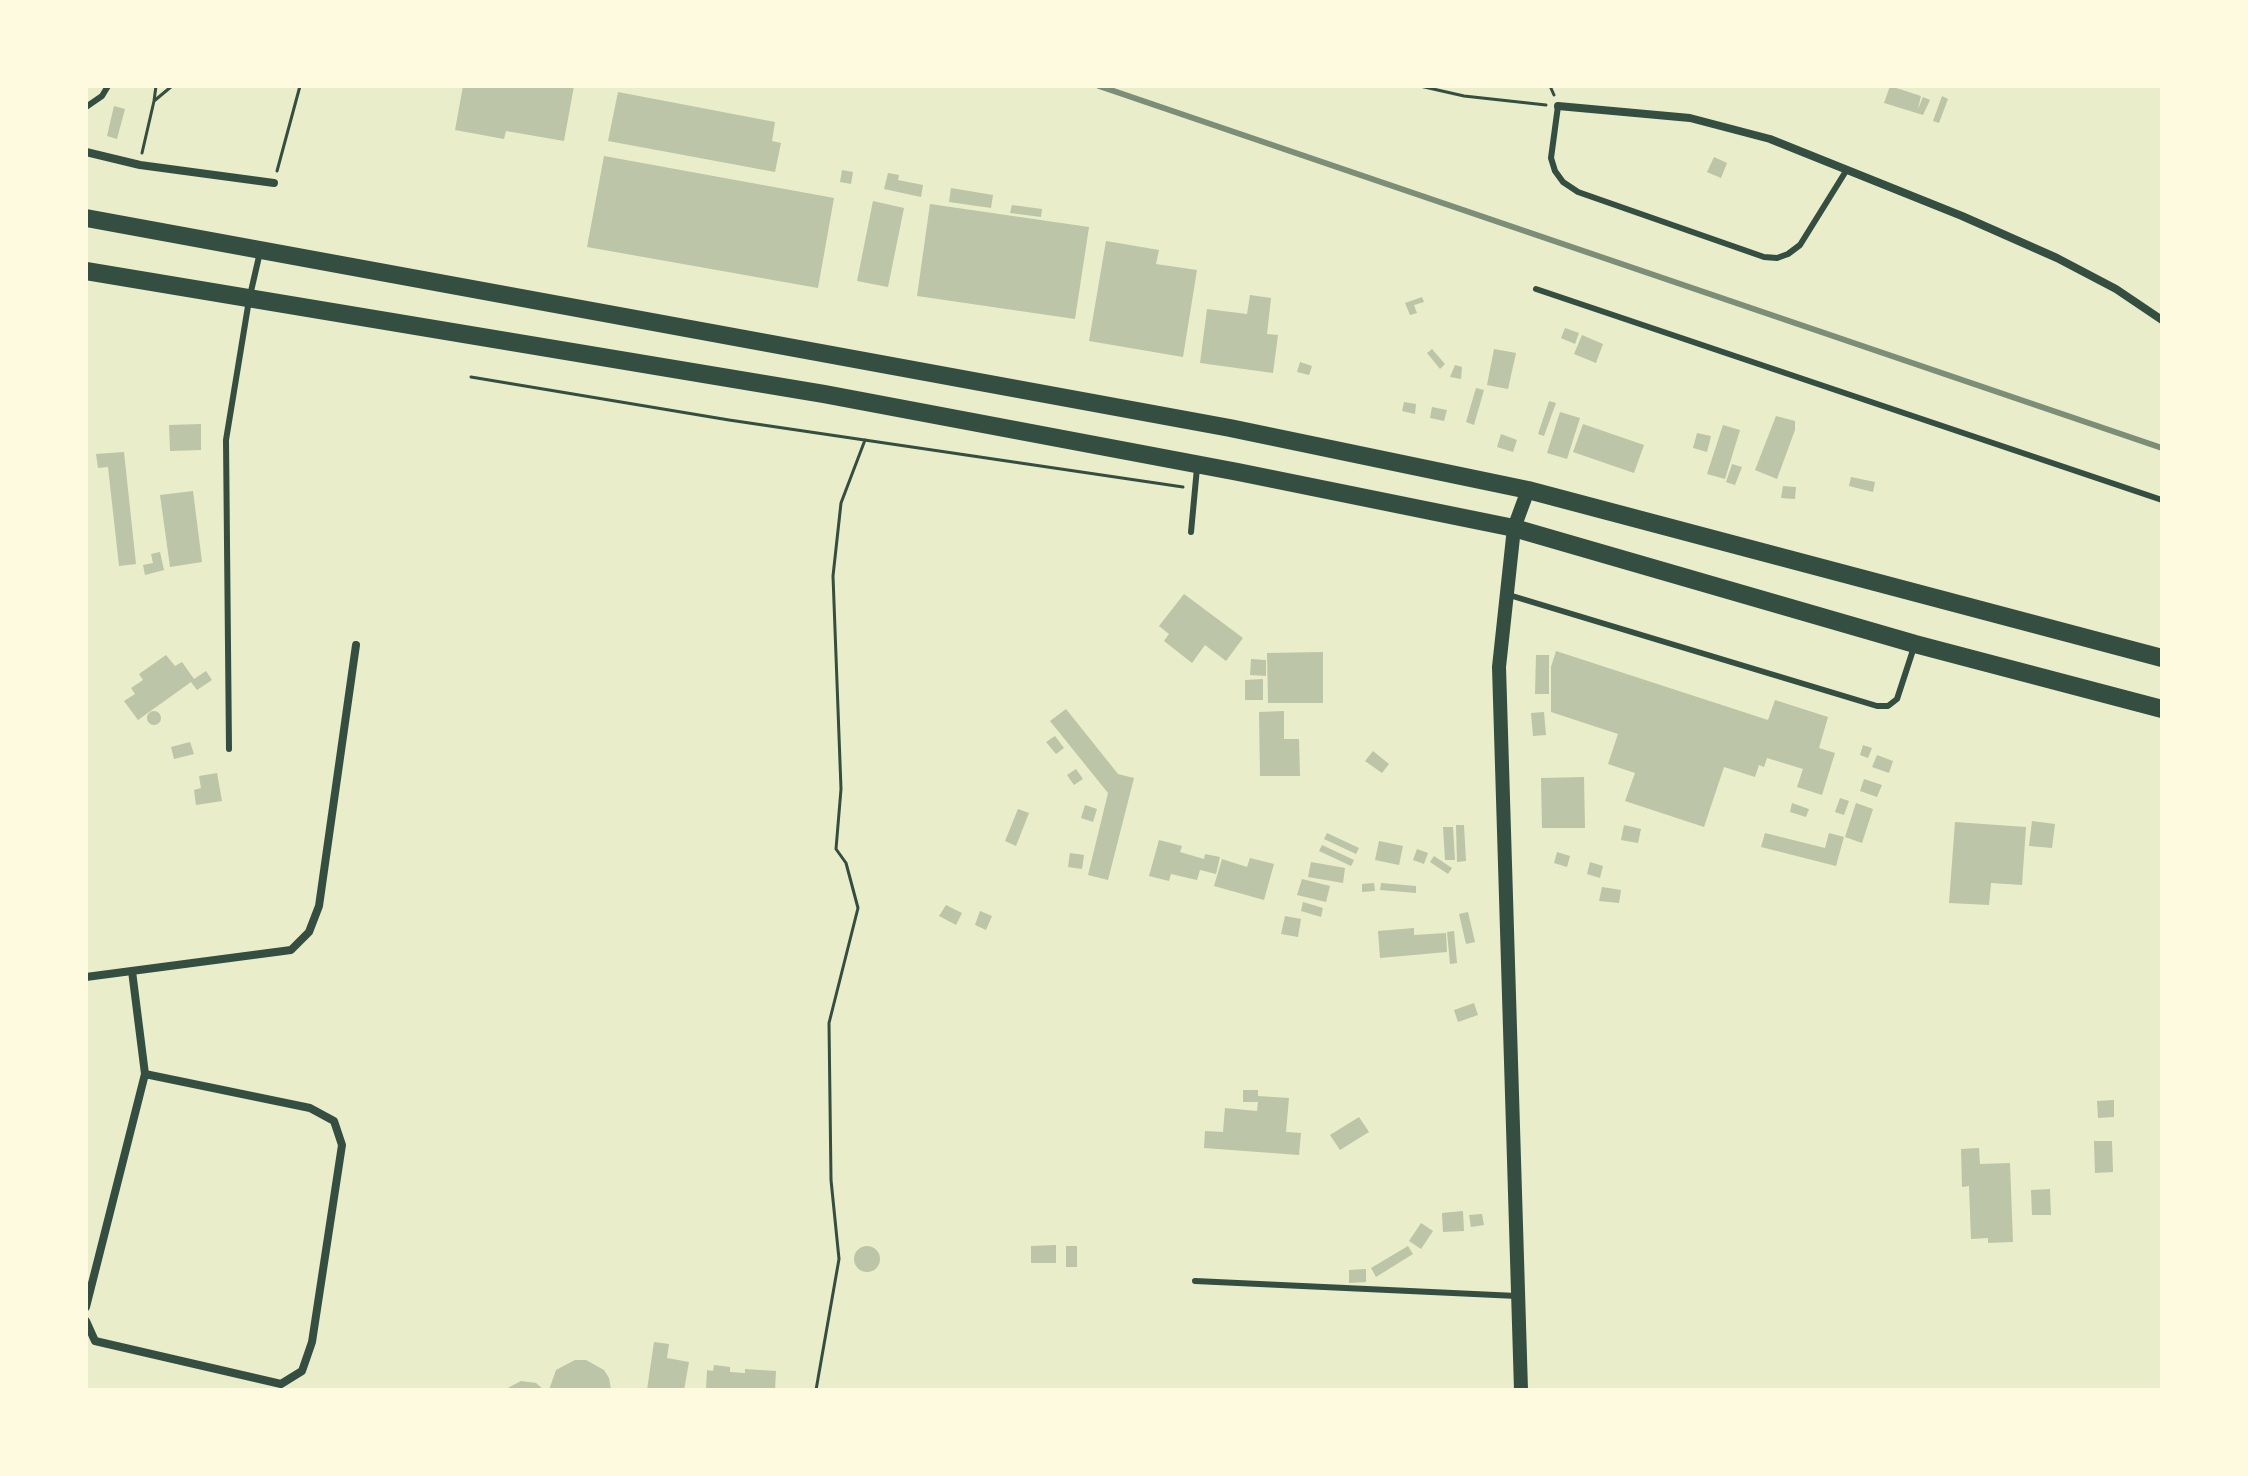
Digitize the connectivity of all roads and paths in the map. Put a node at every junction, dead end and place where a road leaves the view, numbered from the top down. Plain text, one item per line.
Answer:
1 (108, 86) edge
2 (156, 86) edge
3 (172, 86) edge
4 (300, 86) edge
5 (1420, 86) edge
6 (154, 101) junction
7 (1558, 106) junction
8 (86, 107) edge
9 (86, 152) edge
10 (140, 165) junction
11 (1846, 171) junction
12 (274, 183) joint
13 (86, 218) edge
14 (260, 251) junction
15 (86, 271) edge
16 (1536, 289) dead end
17 (249, 300) junction
18 (2162, 320) edge
19 (471, 377) dead end
20 (865, 440) junction
21 (1197, 465) junction
22 (1195, 489) junction
23 (1528, 490) junction
24 (2162, 500) edge
25 (1514, 528) junction
26 (1191, 532) dead end
27 (1505, 593) junction
28 (1915, 644) junction
29 (356, 645) dead end
30 (2162, 658) edge
31 (2162, 709) edge
32 (229, 749) dead end
33 (132, 971) junction
34 (86, 977) edge
35 (145, 1074) junction
36 (1195, 1281) dead end
37 (1517, 1296) junction
38 (86, 1307) edge
39 (86, 1321) edge
40 (816, 1390) edge
41 (1521, 1390) edge

1 - 8 lane
2 - 6 path
3 - 6 path
4 - 12 path
5 - 7 path
6 - 10 path
7 - 11 street
7 - 11 lane
9 - 10 street
10 - 12 street
11 - 18 street
13 - 14 highway
14 - 17 lane
14 - 23 highway
15 - 17 highway
16 - 24 lane
17 - 21 highway
17 - 32 lane
19 - 20 path
20 - 22 path
20 - 40 path
21 - 22 lane
21 - 25 highway
22 - 26 lane
23 - 25 street
23 - 30 highway
25 - 27 street
25 - 28 highway
27 - 28 lane
27 - 37 street
28 - 31 highway
29 - 33 street
33 - 34 street
33 - 35 street
35 - 38 street
35 - 39 street
36 - 37 lane
37 - 41 street

